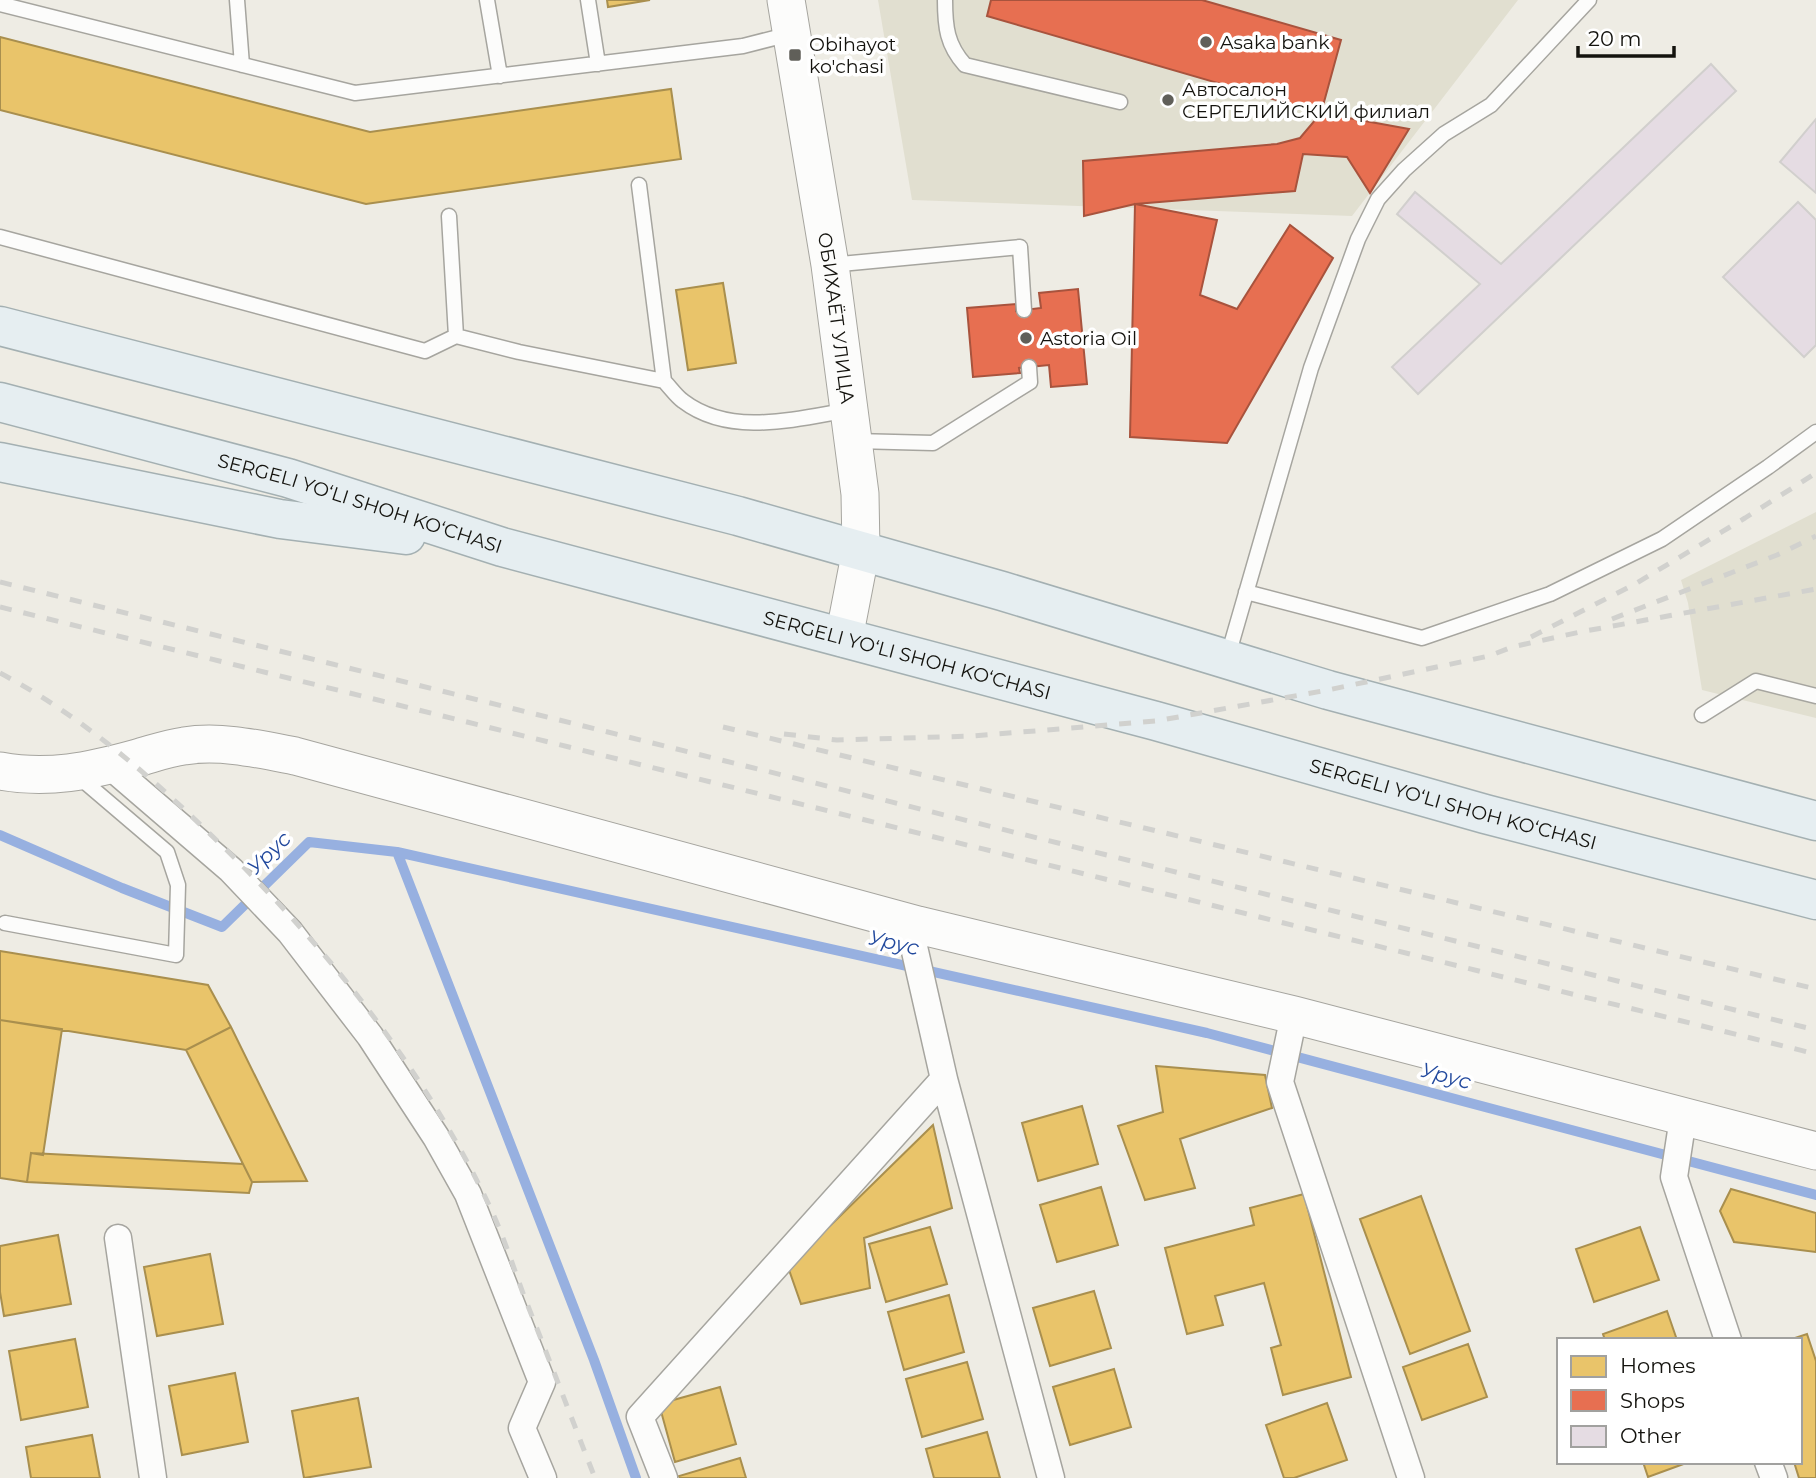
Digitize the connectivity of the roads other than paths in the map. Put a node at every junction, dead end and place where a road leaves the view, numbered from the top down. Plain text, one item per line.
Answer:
1 (45, 0) edge
2 (237, 0) edge
3 (487, 0) edge
4 (588, 0) edge
5 (946, 0) edge
6 (1589, 0) edge
7 (0, 4) edge
8 (47, 16) junction
9 (789, 17) edge
10 (598, 64) junction
11 (242, 65) junction
12 (500, 76) junction
13 (1120, 102) dead end
14 (639, 185) dead end
15 (449, 216) dead end
16 (0, 237) edge
17 (830, 265) junction
18 (1024, 310) dead end
19 (0, 326) edge
20 (456, 336) junction
21 (1029, 367) dead end
22 (664, 381) junction
23 (0, 402) edge
24 (853, 426) junction
25 (1816, 432) edge
26 (0, 462) edge
27 (502, 547) junction
28 (861, 550) junction
29 (1246, 592) junction
30 (844, 638) junction
31 (1227, 660) junction
32 (1816, 696) edge
33 (1702, 715) dead end
34 (93, 770) junction
35 (0, 771) edge
36 (1816, 821) edge
37 (1816, 900) edge
38 (5, 923) dead end
39 (917, 940) junction
40 (1294, 1014) junction
41 (944, 1079) junction
42 (1684, 1118) junction
43 (1816, 1151) edge
44 (118, 1238) dead end
45 (1727, 1338) edge
46 (153, 1478) edge
47 (542, 1478) edge
48 (664, 1478) edge
49 (1051, 1478) edge
50 (1411, 1478) edge

1 - 8 lane
2 - 11 lane
3 - 12 lane
4 - 10 lane
5 - 13 lane
6 - 29 lane
7 - 8 lane
8 - 11 lane
9 - 10 lane
9 - 17 street, ОБИХАЁТ УЛИЦА
10 - 12 lane
11 - 12 lane
14 - 22 lane
15 - 20 lane
16 - 20 lane
17 - 18 lane
17 - 24 street, ОБИХАЁТ УЛИЦА
19 - 28 main road
20 - 22 lane
21 - 24 lane
22 - 24 lane
23 - 27 main road, SERGELI YO‘LI SHOH KO‘CHASI
24 - 28 street, ОБИХАЁТ УЛИЦА
25 - 29 lane
26 - 27 main road
27 - 30 main road, SERGELI YO‘LI SHOH KO‘CHASI
28 - 30 street, ОБИХАЁТ УЛИЦА
28 - 31 main road
29 - 31 lane
30 - 37 main road, SERGELI YO‘LI SHOH KO‘CHASI
31 - 36 main road
32 - 33 lane
34 - 35 street
34 - 38 lane
34 - 39 street
34 - 47 street
39 - 40 street
39 - 41 street
40 - 42 street
40 - 50 street
41 - 48 street
41 - 49 street
42 - 43 street
42 - 45 street
44 - 46 street

